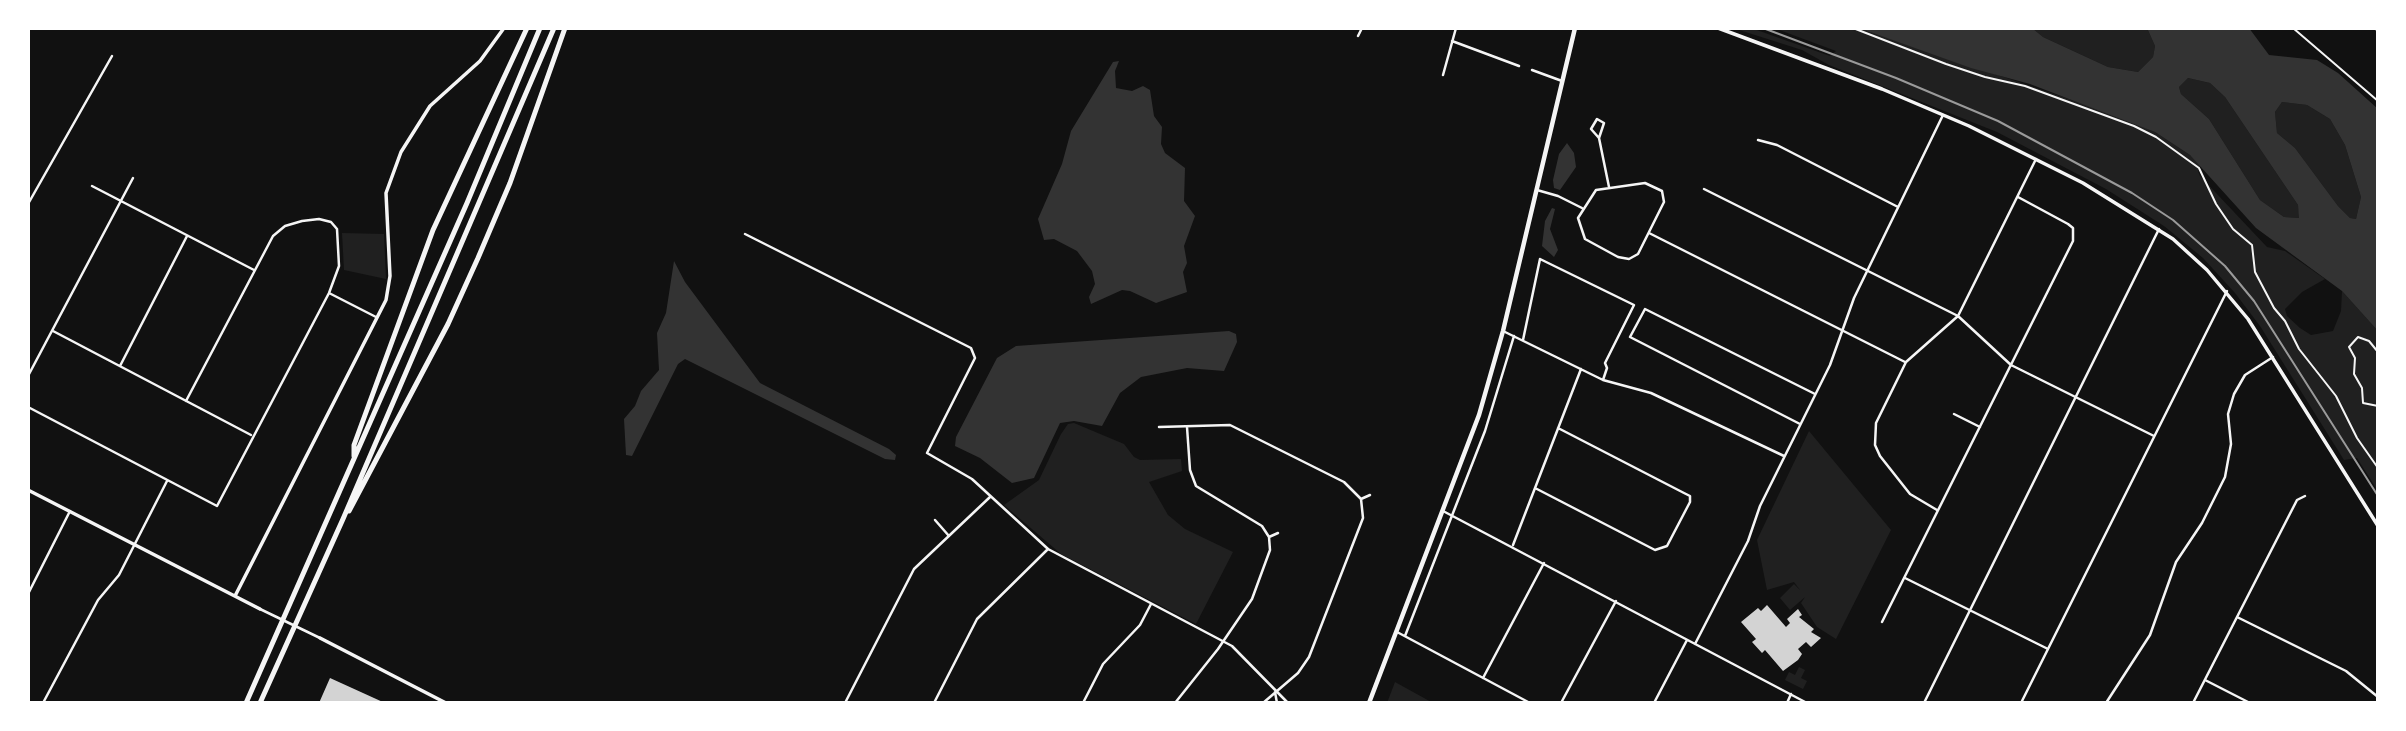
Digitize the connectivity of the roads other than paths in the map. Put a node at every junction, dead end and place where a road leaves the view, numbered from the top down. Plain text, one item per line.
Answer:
1 (503, 28) edge
2 (527, 28) edge
3 (540, 28) edge
4 (554, 28) edge
5 (565, 28) edge
6 (1362, 28) edge
7 (1455, 28) edge
8 (1575, 28) edge
9 (1718, 28) edge
10 (1358, 36) dead end
11 (1452, 41) junction
12 (112, 56) dead end
13 (1519, 66) dead end
14 (1532, 70) dead end
15 (1443, 75) dead end
16 (1563, 81) junction
17 (1943, 115) junction
18 (1599, 138) junction
19 (1758, 140) dead end
20 (2036, 159) junction
21 (133, 178) dead end
22 (92, 186) dead end
23 (1609, 187) junction
24 (1704, 189) dead end
25 (1537, 190) junction
26 (2018, 197) junction
27 (120, 201) junction
28 (28, 204) edge
29 (1898, 206) junction
30 (1582, 208) junction
31 (2159, 229) junction
32 (745, 233) dead end
33 (1649, 233) junction
34 (187, 236) junction
35 (254, 270) junction
36 (1867, 270) junction
37 (2227, 291) junction
38 (330, 293) junction
39 (1958, 316) junction
40 (377, 318) junction
41 (53, 331) junction
42 (1503, 331) junction
43 (1842, 331) junction
44 (1514, 336) junction
45 (1523, 340) junction
46 (2273, 357) junction
47 (1906, 362) junction
48 (2011, 365) junction
49 (120, 366) junction
50 (1581, 369) junction
51 (28, 376) edge
52 (1602, 380) junction
53 (1815, 394) junction
54 (2076, 397) junction
55 (186, 401) junction
56 (28, 407) edge
57 (1954, 414) dead end
58 (1800, 424) junction
59 (1187, 425) junction
60 (1159, 427) dead end
61 (1980, 427) junction
62 (1558, 428) junction
63 (252, 436) junction
64 (2154, 436) junction
65 (1784, 456) junction
66 (354, 459) junction
67 (167, 481) junction
68 (1535, 488) junction
69 (28, 490) edge
70 (1370, 495) dead end
71 (2305, 496) dead end
72 (991, 497) junction
73 (1361, 499) junction
74 (71, 511) junction
75 (1443, 511) junction
76 (1938, 511) junction
77 (1453, 515) junction
78 (343, 519) junction
79 (934, 520) dead end
80 (2378, 526) edge
81 (1278, 533) dead end
82 (949, 536) junction
83 (1269, 537) junction
84 (135, 545) junction
85 (1512, 546) junction
86 (1048, 549) junction
87 (1544, 563) junction
88 (1905, 578) junction
89 (28, 594) edge
90 (235, 596) junction
91 (1616, 601) junction
92 (1151, 604) junction
93 (260, 609) joint
94 (1970, 610) junction
95 (2237, 617) junction
96 (1882, 622) dead end
97 (1396, 632) junction
98 (1405, 636) junction
99 (320, 638) joint
100 (1223, 640) junction
101 (1688, 640) junction
102 (1695, 644) junction
103 (2048, 649) junction
104 (1483, 678) junction
105 (2205, 680) junction
106 (1275, 692) junction
107 (1791, 694) junction
108 (2378, 697) edge
109 (43, 703) edge
110 (246, 703) edge
111 (260, 703) edge
112 (446, 703) edge
113 (845, 703) edge
114 (934, 703) edge
115 (1083, 703) edge
116 (1175, 703) edge
117 (1263, 703) edge
118 (1277, 703) edge
119 (1289, 703) edge
120 (1369, 703) edge
121 (1530, 703) edge
122 (1561, 703) edge
123 (1654, 703) edge
124 (1787, 703) edge
125 (1807, 703) edge
126 (1924, 703) edge
127 (2021, 703) edge
128 (2106, 703) edge
129 (2193, 703) edge
130 (2250, 703) edge

1 - 40 street
2 - 66 highway
3 - 66 highway
4 - 78 highway
5 - 78 highway
6 - 10 street
7 - 11 street
8 - 16 main road
9 - 17 street
11 - 13 street
11 - 15 street
12 - 28 street
14 - 16 street
16 - 25 main road
17 - 20 street
17 - 29 street
18 - 18 street
18 - 23 street
19 - 29 street
20 - 26 street
20 - 31 street
21 - 27 street
22 - 27 street
23 - 30 street
23 - 33 street
24 - 36 street
25 - 30 street
25 - 42 main road
26 - 39 street
26 - 48 street
27 - 34 street
27 - 41 street
29 - 36 street
30 - 33 street
31 - 37 street
31 - 54 street
32 - 72 street
33 - 43 street
34 - 35 street
34 - 49 street
35 - 38 street
35 - 55 street
36 - 39 street
36 - 43 street
37 - 46 street
37 - 64 street
38 - 40 street
38 - 63 street
39 - 47 street
39 - 48 street
40 - 90 street
41 - 49 street
41 - 51 street
42 - 44 street
42 - 75 main road
43 - 47 street
43 - 53 street
44 - 45 street
44 - 77 street
45 - 50 street
45 - 52 street
46 - 80 street
46 - 128 street
47 - 76 street
48 - 54 street
48 - 61 street
49 - 55 street
50 - 52 street
50 - 62 street
52 - 65 street
53 - 58 street
53 - 58 street
54 - 64 street
54 - 94 street
55 - 63 street
56 - 67 street
57 - 61 street
58 - 65 street
59 - 60 street
59 - 73 street
59 - 83 street
61 - 76 street
62 - 68 street
62 - 68 street
63 - 67 street
64 - 103 street
65 - 102 street
66 - 110 highway
67 - 84 street
68 - 85 street
69 - 74 street
70 - 73 street
71 - 95 street
72 - 82 street
72 - 86 street
73 - 106 street
74 - 84 street
74 - 89 street
75 - 77 street
75 - 97 main road
76 - 88 street
77 - 85 street
77 - 98 street
78 - 111 highway
79 - 82 street
81 - 83 street
82 - 113 street
83 - 100 street
84 - 90 street
84 - 109 street
85 - 87 street
86 - 92 street
86 - 114 street
87 - 91 street
87 - 104 street
88 - 94 street
88 - 96 street
90 - 93 street
91 - 101 street
91 - 122 street
92 - 100 street
92 - 115 street
93 - 99 street
94 - 103 street
94 - 126 street
95 - 105 street
95 - 108 street
97 - 98 street
97 - 120 main road
98 - 104 street
99 - 112 street
100 - 106 street
100 - 116 street
101 - 102 street
101 - 123 street
102 - 107 street
103 - 127 street
104 - 121 street
105 - 129 street
105 - 130 street
106 - 117 street
106 - 118 street
106 - 119 street
107 - 124 street
107 - 125 street

